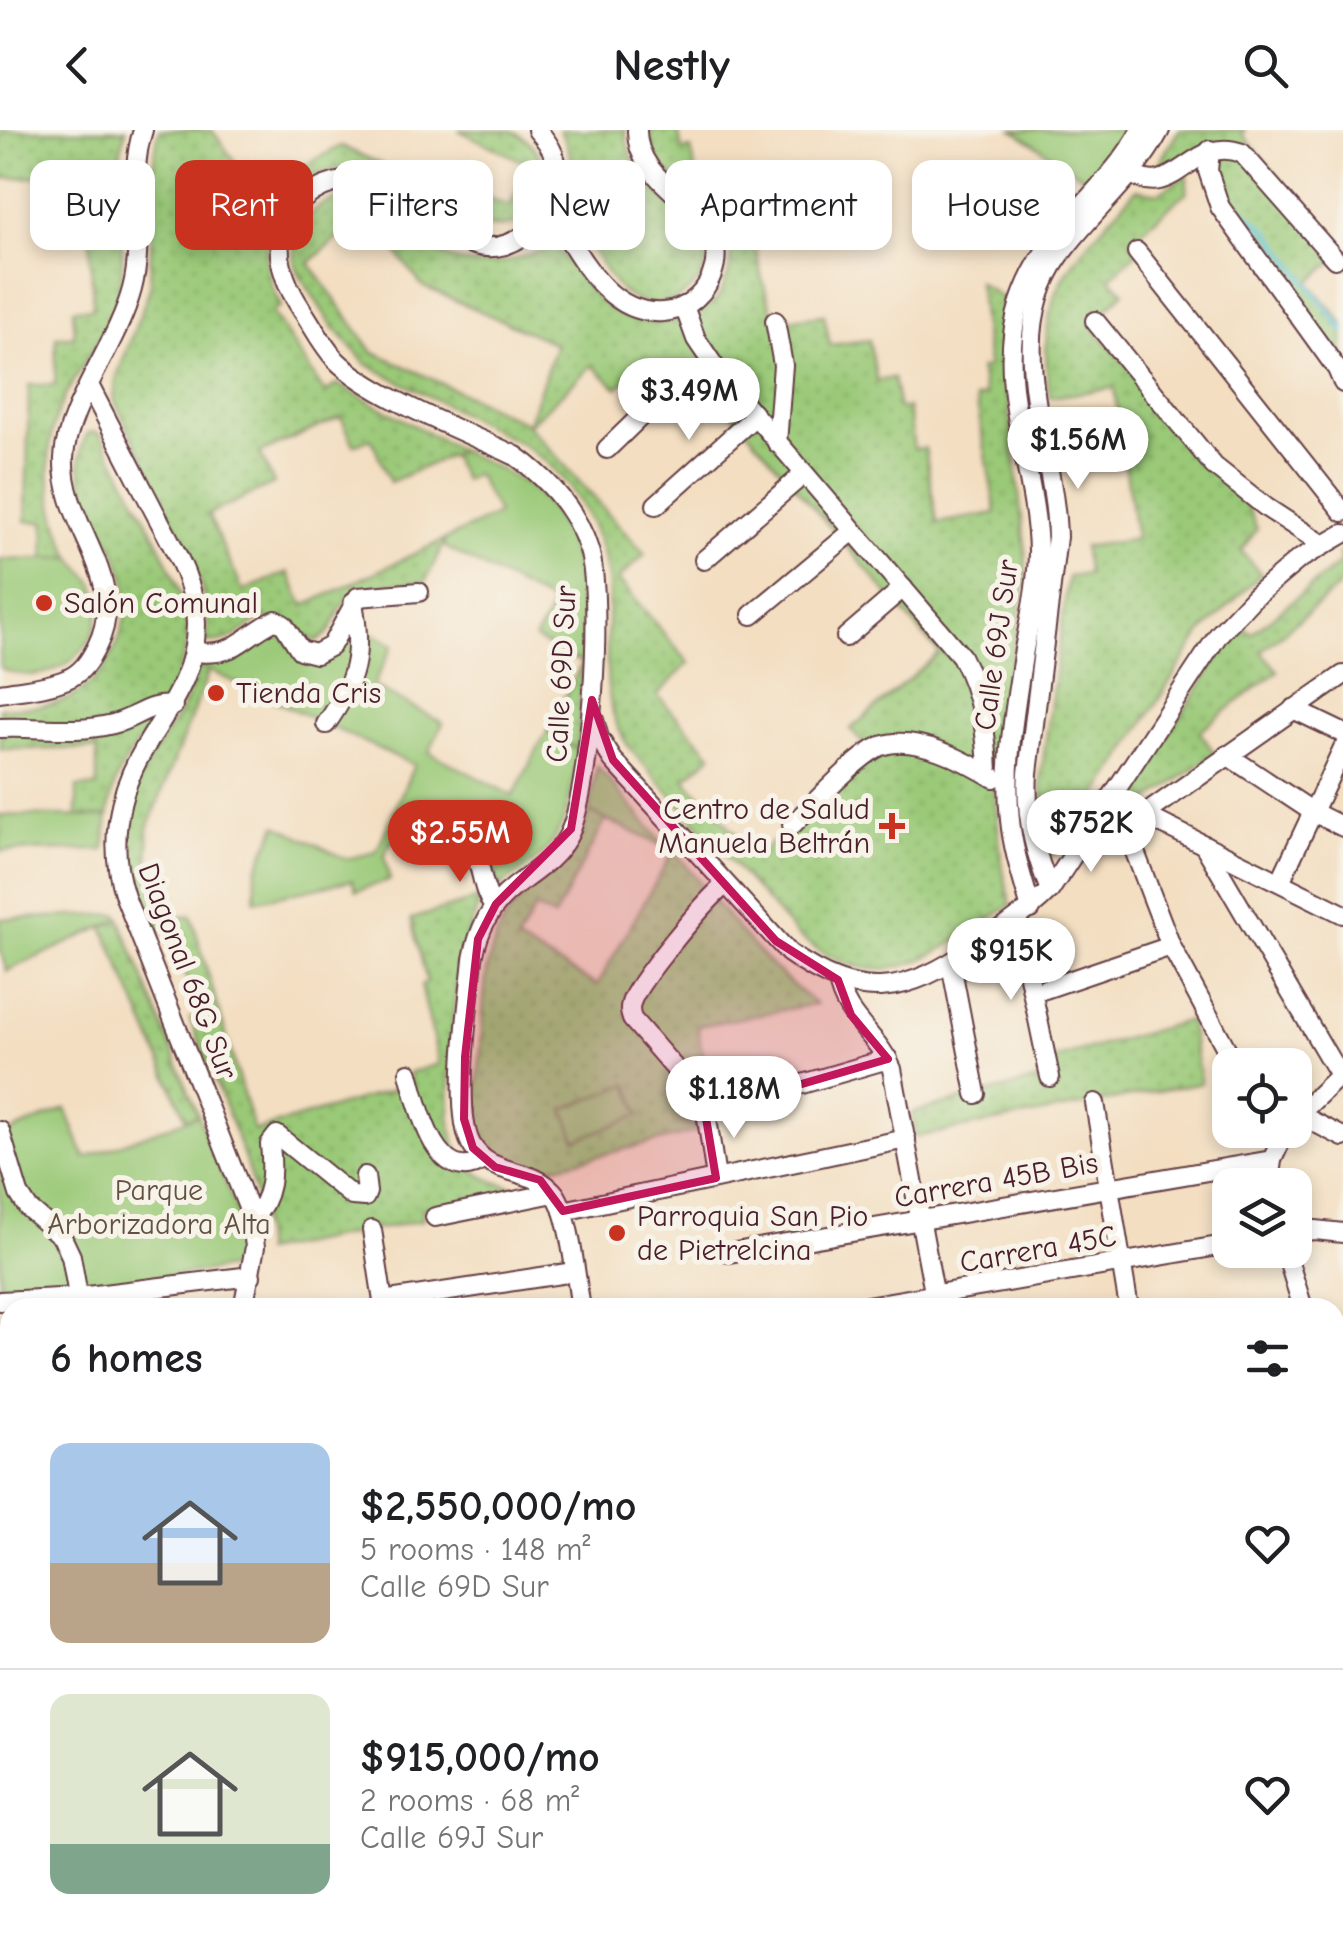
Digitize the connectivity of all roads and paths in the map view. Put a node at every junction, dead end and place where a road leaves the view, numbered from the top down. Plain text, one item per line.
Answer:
1 (143, 130) edge
2 (537, 130) edge
3 (637, 130) edge
4 (1141, 130) edge
5 (1160, 130) edge
6 (1210, 150) junction
7 (555, 160) edge
8 (1125, 170) junction
9 (513, 241) edge
10 (579, 250) edge
11 (1138, 252) dead end
12 (1335, 259) dead end
13 (684, 306) junction
14 (1095, 320) dead end
15 (775, 321) dead end
16 (721, 376) junction
17 (1340, 376) edge
18 (90, 388) junction
19 (754, 417) junction
20 (777, 444) junction
21 (607, 449) dead end
22 (804, 474) junction
23 (656, 504) dead end
24 (1343, 512) edge
25 (854, 531) junction
26 (1343, 534) edge
27 (1322, 544) junction
28 (704, 560) dead end
29 (903, 588) junction
30 (420, 592) dead end
31 (352, 603) junction
32 (752, 615) dead end
33 (846, 637) dead end
34 (193, 652) junction
35 (1343, 674) edge
36 (0, 676) edge
37 (38, 686) junction
38 (0, 692) edge
39 (592, 700) junction
40 (172, 706) junction
41 (1293, 709) junction
42 (326, 724) dead end
43 (0, 728) edge
44 (1343, 733) edge
45 (1343, 748) edge
46 (1227, 755) junction
47 (988, 774) junction
48 (1008, 786) junction
49 (1313, 812) junction
50 (1144, 815) junction
51 (792, 825) dead end
52 (1124, 826) junction
53 (1343, 827) edge
54 (1091, 830) junction
55 (440, 836) dead end
56 (1204, 845) junction
57 (1280, 882) junction
58 (726, 885) junction
59 (1050, 890) junction
60 (494, 908) junction
61 (1024, 914) junction
62 (1343, 914) edge
63 (1171, 946) junction
64 (950, 964) junction
65 (838, 980) junction
66 (1045, 989) dead end
67 (1225, 1048) edge
68 (888, 1059) junction
69 (409, 1073) dead end
70 (1341, 1074) edge
71 (1050, 1077) dead end
72 (976, 1094) dead end
73 (1312, 1102) edge
74 (1095, 1103) dead end
75 (706, 1112) junction
76 (1312, 1123) edge
77 (0, 1131) edge
78 (1343, 1137) edge
79 (906, 1139) junction
80 (1275, 1148) edge
81 (483, 1160) junction
82 (1272, 1160) junction
83 (1271, 1168) edge
84 (365, 1176) dead end
85 (716, 1178) junction
86 (1109, 1188) junction
87 (559, 1202) junction
88 (435, 1217) dead end
89 (252, 1220) junction
90 (921, 1220) junction
91 (372, 1230) dead end
92 (1312, 1230) edge
93 (1343, 1233) edge
94 (1212, 1247) edge
95 (729, 1253) dead end
96 (1121, 1263) junction
97 (1291, 1268) edge
98 (574, 1272) junction
99 (251, 1276) junction
100 (79, 1298) edge
101 (106, 1298) edge
102 (246, 1298) edge
103 (383, 1298) edge
104 (420, 1298) edge
105 (579, 1298) edge
106 (935, 1298) edge
107 (951, 1298) edge
108 (1127, 1298) edge
109 (1300, 1298) edge

1 - 18 street
2 - 7 street
3 - 13 street
4 - 8 street, Calle 69J Sur
5 - 8 street, Calle 69J Sur
6 - 8 street
6 - 12 street
6 - 17 street
8 - 48 street, Calle 69J Sur
8 - 59 street, Calle 69J Sur
9 - 39 street, Calle 69D Sur
10 - 13 street
11 - 24 street
13 - 16 street
14 - 27 street
15 - 20 street
16 - 19 street
16 - 21 street
18 - 34 street, Diagonal 68G Sur
18 - 37 street
19 - 20 street
19 - 23 street
20 - 22 street
22 - 25 street
22 - 28 street
25 - 29 street
25 - 32 street
26 - 27 street
27 - 54 street
29 - 33 street
29 - 47 street
30 - 31 street
31 - 34 street
31 - 42 street
34 - 40 street, Diagonal 68G Sur
35 - 41 street
36 - 37 street
37 - 38 street
39 - 58 street
39 - 60 street, Calle 69D Sur
40 - 43 street
40 - 89 street, Diagonal 68G Sur
41 - 44 street
41 - 46 street
45 - 49 street
46 - 49 street
46 - 50 street
47 - 48 street
47 - 51 street
48 - 61 street, Calle 69J Sur
49 - 53 street
49 - 57 street
50 - 52 street
50 - 56 street
52 - 54 street
52 - 63 street
54 - 59 street
55 - 60 street
56 - 57 street
56 - 70 street
57 - 62 street
58 - 65 street
58 - 75 street
59 - 61 street
60 - 81 street, Calle 69D Sur
61 - 64 street
61 - 71 street, Calle 69J Sur
63 - 66 street
63 - 67 street
64 - 65 street
64 - 72 street
65 - 68 street
68 - 75 street
68 - 79 street
69 - 81 street
70 - 73 street
74 - 86 street
75 - 85 street
76 - 78 street
77 - 100 street
79 - 85 street
79 - 90 street
80 - 82 street
81 - 87 street
82 - 83 street
82 - 86 street, Carrera 45B Bis
84 - 89 street
85 - 87 street
86 - 90 street, Carrera 45B Bis
86 - 96 street
87 - 88 street
87 - 98 street
89 - 99 street, Diagonal 68G Sur
90 - 95 street, Carrera 45B Bis
90 - 106 street
91 - 103 street
92 - 93 street
94 - 96 street, Carrera 45C
96 - 107 street, Carrera 45C
96 - 108 street
97 - 109 street
98 - 104 street
98 - 105 street
99 - 101 street
99 - 102 street, Diagonal 68G Sur

